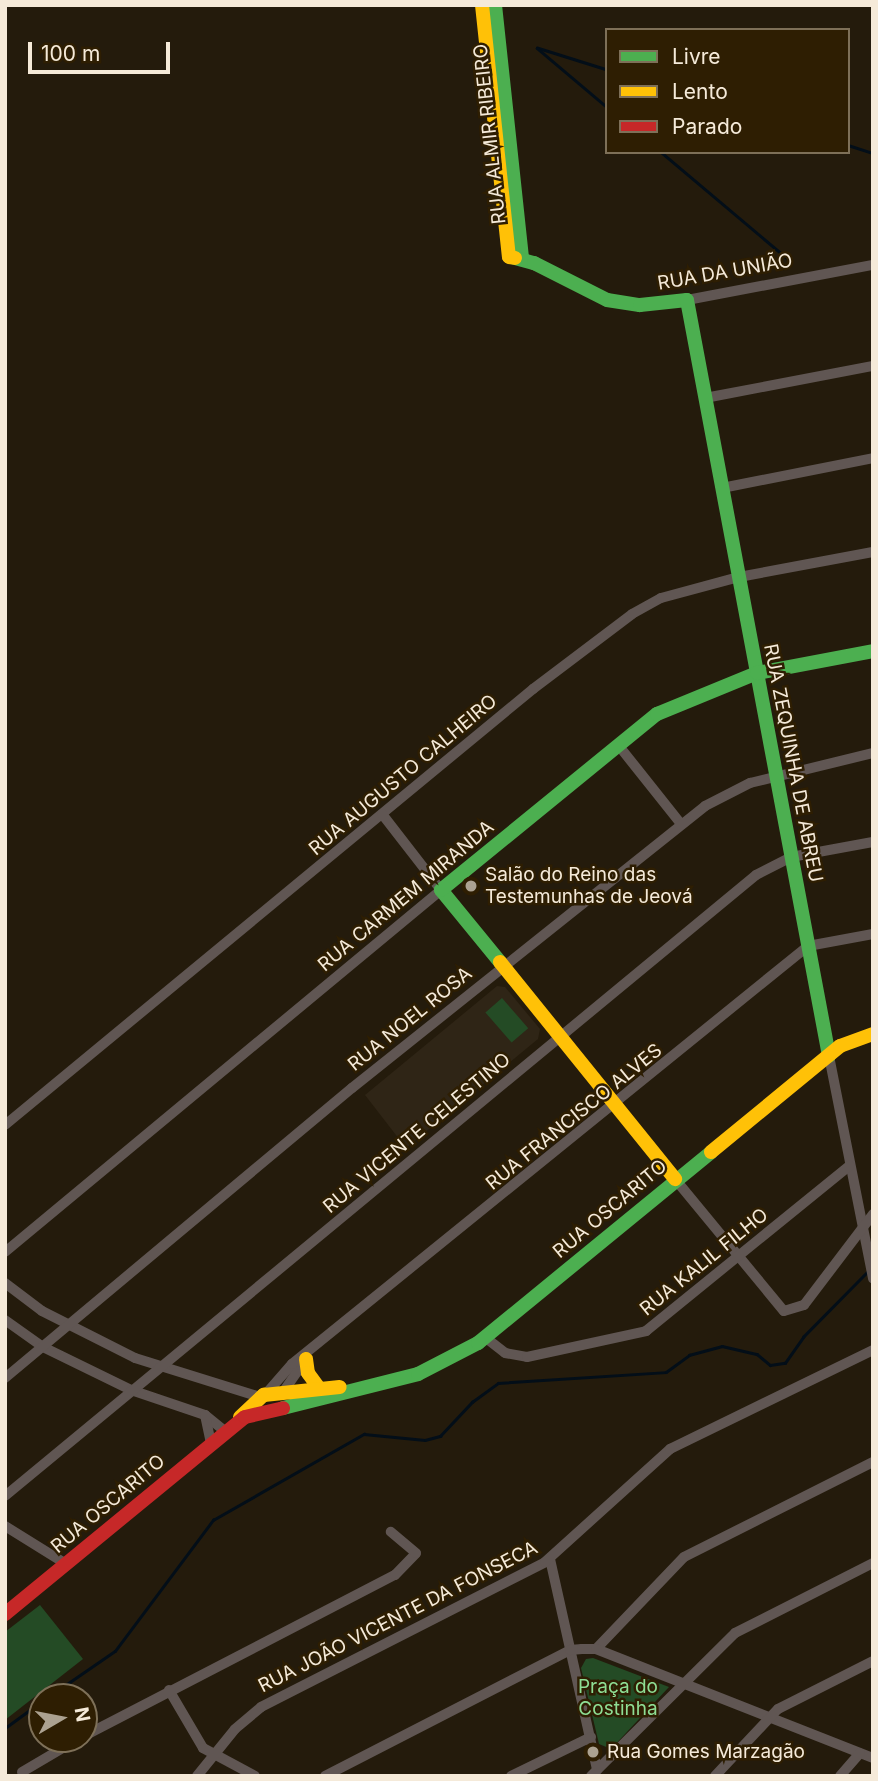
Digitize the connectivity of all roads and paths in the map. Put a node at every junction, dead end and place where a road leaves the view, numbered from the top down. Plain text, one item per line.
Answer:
1 (482, 5) edge
2 (495, 5) edge
3 (516, 258) junction
4 (873, 265) edge
5 (687, 300) junction
6 (873, 366) edge
7 (705, 398) junction
8 (873, 458) edge
9 (722, 488) junction
10 (873, 552) edge
11 (739, 577) junction
12 (873, 651) edge
13 (757, 673) junction
14 (619, 746) junction
15 (873, 753) edge
16 (776, 776) junction
17 (382, 814) junction
18 (681, 824) junction
19 (873, 842) edge
20 (792, 857) junction
21 (441, 890) junction
22 (873, 934) edge
23 (808, 946) junction
24 (503, 967) junction
25 (873, 1034) edge
26 (559, 1038) junction
27 (829, 1056) junction
28 (615, 1107) junction
29 (5, 1125) edge
30 (849, 1166) junction
31 (675, 1179) junction
32 (873, 1214) edge
33 (862, 1233) junction
34 (5, 1252) edge
35 (738, 1258) junction
36 (872, 1275) edge
37 (5, 1283) edge
38 (5, 1320) edge
39 (70, 1324) junction
40 (486, 1338) junction
41 (43, 1347) junction
42 (873, 1350) edge
43 (307, 1357) junction
44 (158, 1367) junction
45 (5, 1378) edge
46 (359, 1386) junction
47 (319, 1388) junction
48 (131, 1390) junction
49 (270, 1400) junction
50 (205, 1415) junction
51 (230, 1427) junction
52 (211, 1443) junction
53 (873, 1462) edge
54 (5, 1496) edge
55 (5, 1526) edge
56 (391, 1532) dead end
57 (550, 1559) junction
58 (873, 1563) edge
59 (66, 1564) junction
60 (5, 1614) edge
61 (596, 1649) junction
62 (570, 1650) junction
63 (873, 1661) edge
64 (683, 1684) junction
65 (169, 1690) junction
66 (771, 1717) junction
67 (98, 1728) edge
68 (591, 1737) junction
69 (54, 1753) edge
70 (860, 1753) junction
71 (214, 1757) junction
72 (873, 1758) edge
73 (22, 1772) dead end
74 (594, 1773) edge
75 (197, 1776) edge
76 (255, 1776) edge
77 (325, 1776) edge
78 (511, 1776) edge
79 (715, 1776) edge
80 (840, 1776) edge

1 - 3 street, RUA ALMIR RIBEIRO
2 - 3 street, RUA ALMIR RIBEIRO
3 - 5 street, RUA DA UNIÃO
4 - 5 street, RUA DA UNIÃO
5 - 7 street, RUA ZEQUINHA DE ABREU
6 - 7 street
7 - 9 street, RUA ZEQUINHA DE ABREU
8 - 9 street
9 - 11 street, RUA ZEQUINHA DE ABREU
10 - 11 street, RUA AUGUSTO CALHEIRO
11 - 13 street, RUA ZEQUINHA DE ABREU
11 - 17 street, RUA AUGUSTO CALHEIRO
12 - 13 street, RUA CARMEM MIRANDA
13 - 14 street, RUA CARMEM MIRANDA
13 - 16 street, RUA ZEQUINHA DE ABREU
14 - 18 street
14 - 21 street, RUA CARMEM MIRANDA
15 - 16 street, RUA NOEL ROSA
16 - 18 street, RUA NOEL ROSA
16 - 20 street, RUA ZEQUINHA DE ABREU
17 - 21 street
17 - 29 street, RUA AUGUSTO CALHEIRO
18 - 24 street, RUA NOEL ROSA
19 - 20 street, RUA VICENTE CELESTINO
20 - 23 street, RUA ZEQUINHA DE ABREU
20 - 26 street, RUA VICENTE CELESTINO
21 - 24 street
21 - 34 street, RUA CARMEM MIRANDA
22 - 23 street, RUA FRANCISCO ALVES
23 - 27 street, RUA ZEQUINHA DE ABREU
23 - 28 street, RUA FRANCISCO ALVES
24 - 26 street
24 - 39 street, RUA NOEL ROSA
25 - 27 street, RUA OSCARITO
26 - 28 street
26 - 44 street, RUA VICENTE CELESTINO
27 - 30 street, RUA ZEQUINHA DE ABREU
27 - 31 street, RUA OSCARITO
28 - 31 street
28 - 43 street, RUA FRANCISCO ALVES
30 - 33 street, RUA ZEQUINHA DE ABREU
30 - 35 street, RUA KALIL FILHO
31 - 35 street
31 - 40 street, RUA OSCARITO
32 - 33 street
33 - 35 street
33 - 36 street, RUA ZEQUINHA DE ABREU
35 - 40 street, RUA KALIL FILHO
37 - 39 street
38 - 41 street
39 - 41 street, RUA NOEL ROSA
39 - 44 street
40 - 46 street, RUA OSCARITO
41 - 45 street, RUA NOEL ROSA
41 - 48 street
42 - 57 street, RUA JOÃO VICENTE DA FONSECA
43 - 47 street
43 - 49 street, RUA FRANCISCO ALVES
43 - 49 street, RUA FRANCISCO ALVES
44 - 48 street, RUA VICENTE CELESTINO
44 - 49 street
46 - 47 street, RUA OSCARITO
46 - 49 street, RUA OSCARITO
47 - 49 street, RUA OSCARITO
48 - 50 street
48 - 54 street, RUA VICENTE CELESTINO
49 - 51 street, RUA OSCARITO
50 - 51 street
50 - 52 street
51 - 52 street, RUA OSCARITO
52 - 59 street, RUA OSCARITO
53 - 61 street
55 - 59 street
56 - 65 street
57 - 62 street
57 - 71 street, RUA JOÃO VICENTE DA FONSECA
58 - 64 street
59 - 60 street, RUA OSCARITO
61 - 62 street
61 - 64 street
62 - 68 street
62 - 77 street
63 - 66 street
64 - 66 street
64 - 74 street
65 - 67 street
65 - 71 street
66 - 70 street
66 - 79 street
68 - 74 street
68 - 78 street
69 - 73 street
70 - 72 street
70 - 80 street
71 - 75 street, RUA JOÃO VICENTE DA FONSECA
71 - 76 street

